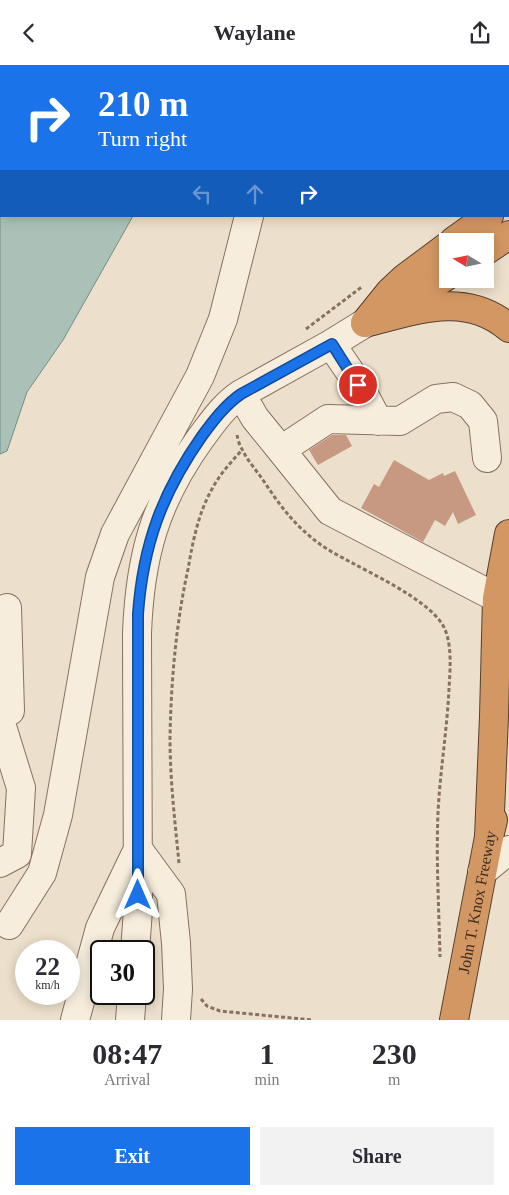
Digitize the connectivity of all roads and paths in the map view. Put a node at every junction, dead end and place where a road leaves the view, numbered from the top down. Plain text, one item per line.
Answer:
1 (249, 217) edge
2 (488, 217) edge
3 (465, 233) edge
4 (509, 235) edge
5 (494, 245) edge
6 (439, 253) edge
7 (439, 281) edge
8 (365, 323) junction
9 (509, 328) edge
10 (332, 344) junction
11 (241, 394) junction
12 (378, 421) junction
13 (281, 450) junction
14 (487, 458) dead end
15 (509, 534) edge
16 (497, 598) junction
17 (7, 608) dead end
18 (0, 713) edge
19 (0, 720) edge
20 (509, 760) edge
21 (499, 844) edge
22 (138, 849) junction
23 (0, 863) edge
24 (179, 864) dead end
25 (11, 926) edge
26 (136, 940) edge
27 (440, 958) dead end
28 (197, 995) dead end
29 (131, 1005) edge
30 (454, 1019) edge
31 (75, 1020) edge
32 (130, 1020) edge
33 (176, 1020) edge
34 (314, 1020) edge

1 - 25 street
2 - 3 highway
4 - 5 highway
6 - 8 highway
7 - 8 highway
8 - 9 highway
8 - 10 street
10 - 11 street
10 - 12 street
11 - 13 street
11 - 22 street
12 - 13 street
12 - 14 street
13 - 16 street
15 - 16 highway
16 - 21 highway
17 - 18 street
19 - 23 street
20 - 21 highway, John T. Knox Freeway
21 - 30 highway, John T. Knox Freeway
22 - 26 street
22 - 31 street
22 - 33 street
24 - 27 path
28 - 34 path
29 - 32 street

